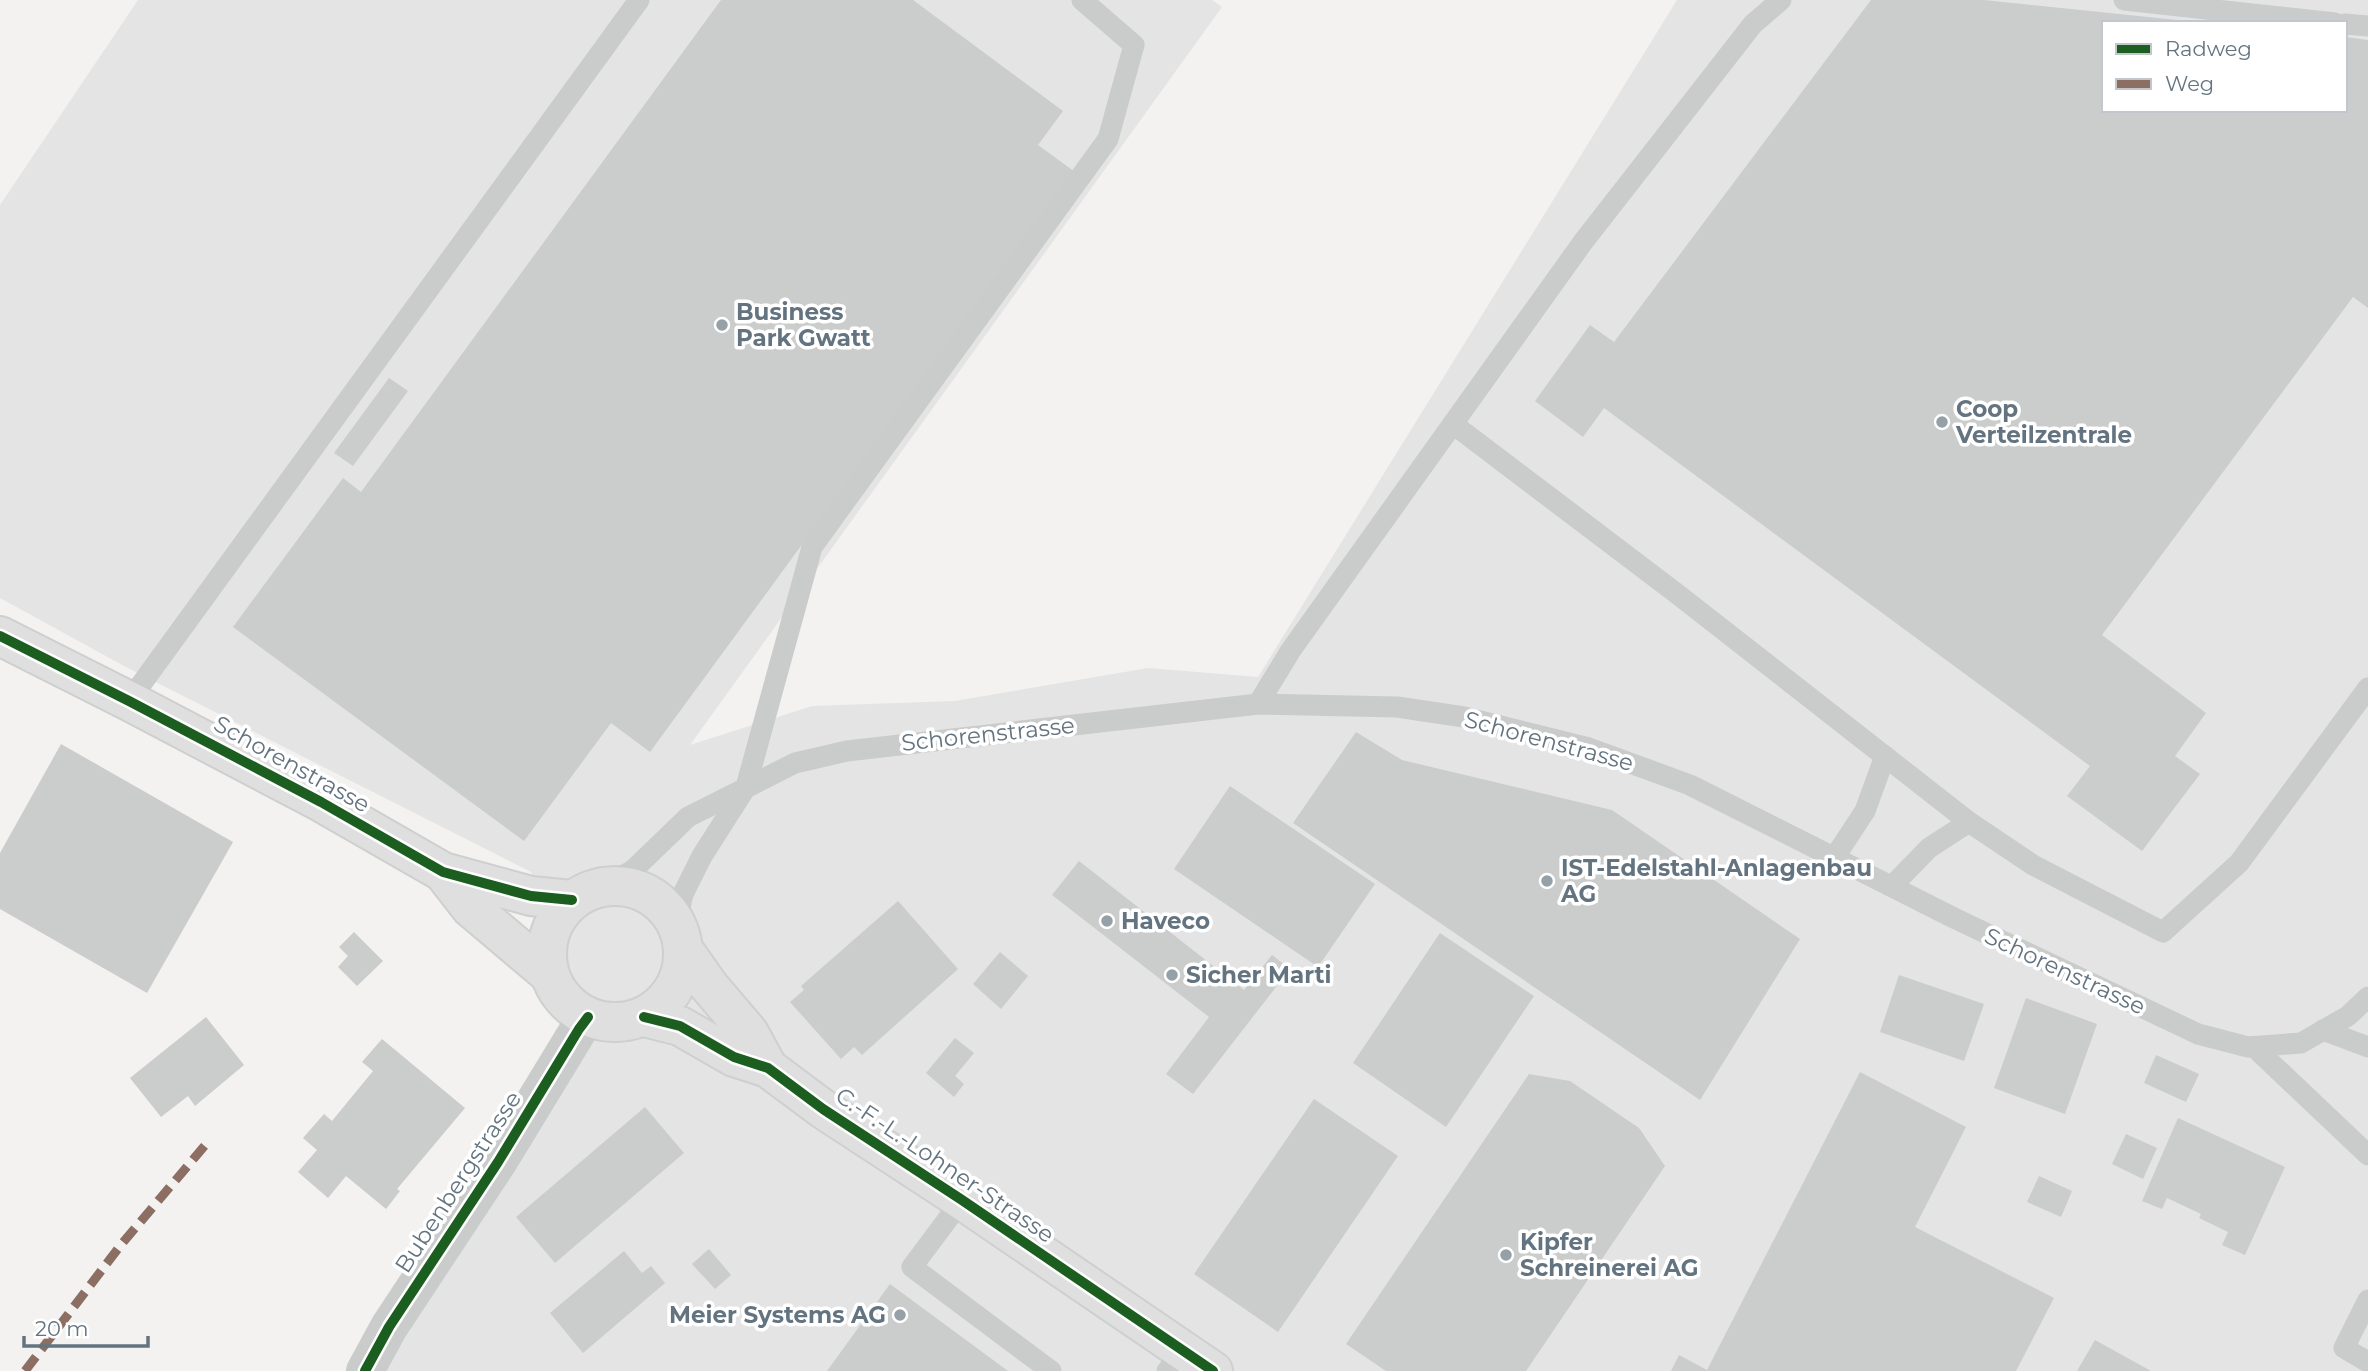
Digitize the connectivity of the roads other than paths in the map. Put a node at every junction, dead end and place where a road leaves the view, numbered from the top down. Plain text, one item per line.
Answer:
1 (639, 0) edge
2 (1082, 0) edge
3 (1781, 0) edge
4 (2124, 0) edge
5 (2317, 21) edge
6 (2347, 24) edge
7 (2368, 26) edge
8 (1453, 424) junction
9 (0, 636) edge
10 (2368, 688) edge
11 (129, 701) junction
12 (1258, 704) junction
13 (1885, 756) junction
14 (746, 787) junction
15 (1969, 822) junction
16 (1834, 858) junction
17 (443, 872) junction
18 (608, 886) junction
19 (1892, 886) junction
20 (572, 900) junction
21 (680, 937) junction
22 (548, 973) junction
23 (2368, 997) edge
24 (588, 1017) junction
25 (643, 1017) junction
26 (2323, 1030) junction
27 (2254, 1047) junction
28 (2368, 1047) edge
29 (768, 1068) junction
30 (2368, 1155) edge
31 (962, 1200) junction
32 (2368, 1300) edge
33 (2368, 1362) edge
34 (1188, 1364) edge
35 (365, 1371) edge
36 (1051, 1371) edge

1 - 11 lane
2 - 14 lane
3 - 8 lane
4 - 5 lane
6 - 7 lane
8 - 12 lane
8 - 13 lane
9 - 11 street, Schorenstrasse
10 - 15 lane
11 - 17 street, Schorenstrasse
12 - 14 lane, Schorenstrasse
12 - 16 lane, Schorenstrasse
13 - 15 lane
13 - 16 lane
14 - 18 lane, Schorenstrasse
14 - 21 lane
15 - 19 lane
16 - 19 lane, Schorenstrasse
17 - 20 street, Schorenstrasse
17 - 22 street, Schorenstrasse
18 - 20 street
18 - 21 street
19 - 27 lane, Schorenstrasse
20 - 22 street
21 - 25 street
21 - 29 street, C.-F.-L.-Lohner-Strasse
22 - 24 street
23 - 26 lane, Schorenstrasse
24 - 25 street
24 - 35 street, Bubenbergstrasse
25 - 29 street, C.-F.-L.-Lohner-Strasse
26 - 27 lane, Schorenstrasse
26 - 28 lane
27 - 30 lane
29 - 31 street, C.-F.-L.-Lohner-Strasse
31 - 34 street, C.-F.-L.-Lohner-Strasse
31 - 36 lane
32 - 33 lane

